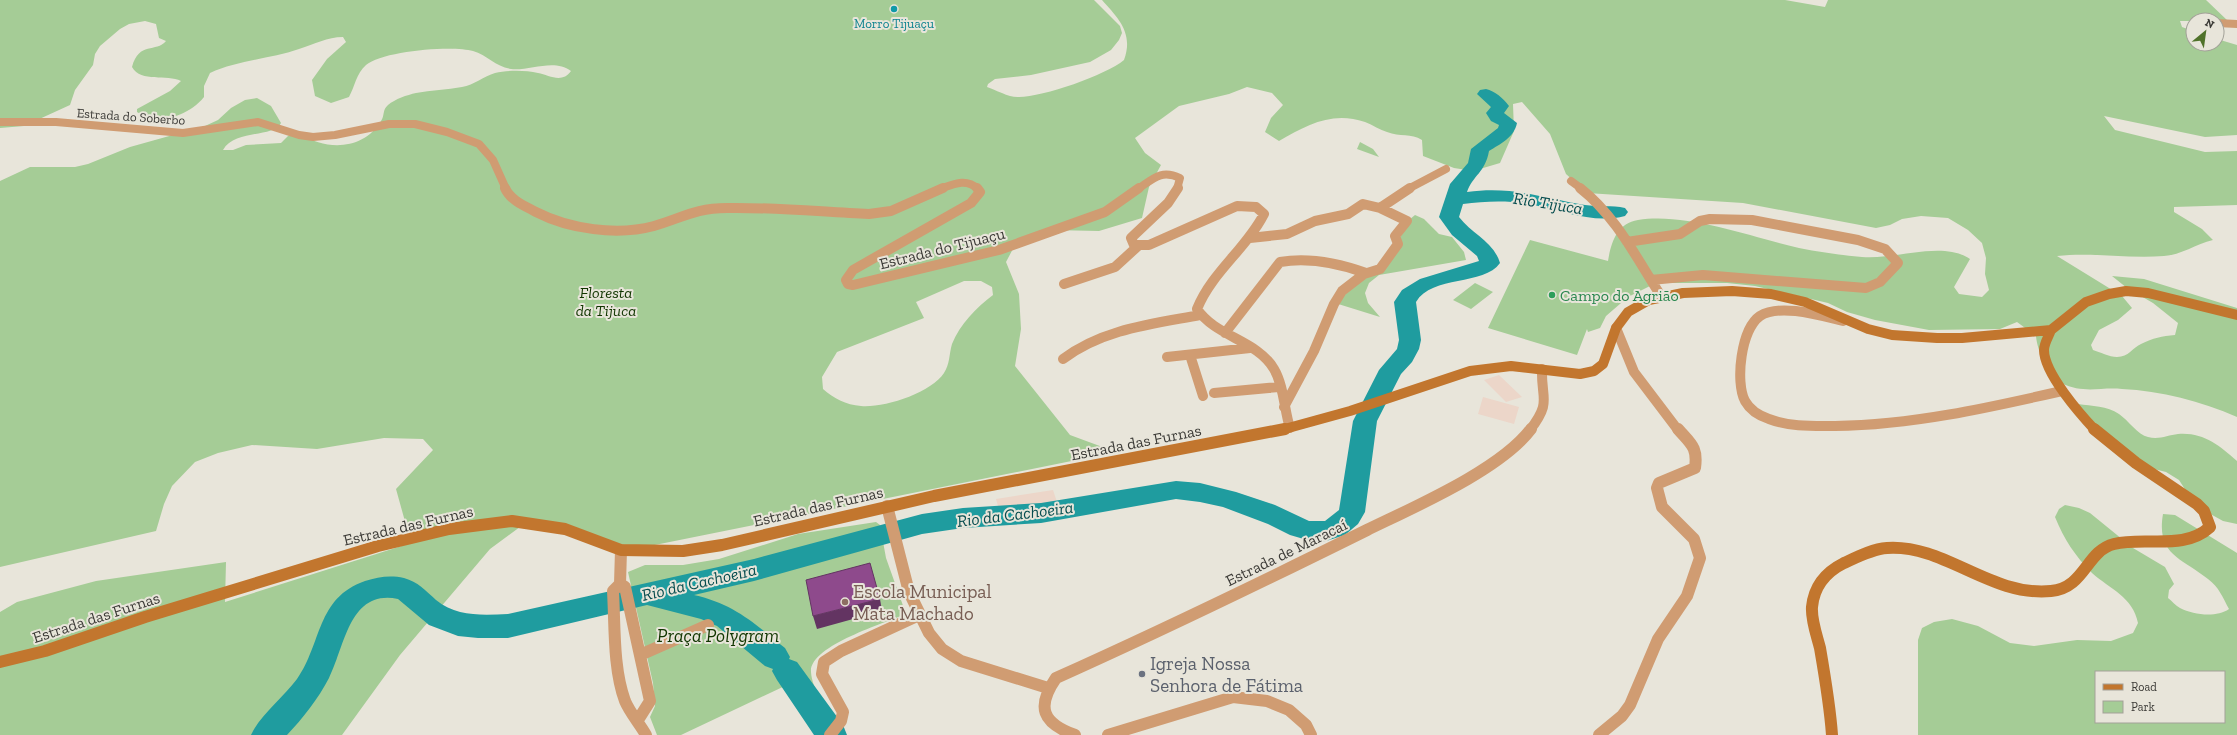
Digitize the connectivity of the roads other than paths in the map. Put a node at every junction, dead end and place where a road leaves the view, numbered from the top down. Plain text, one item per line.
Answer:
1 (2225, 23) edge
2 (2237, 24) edge
3 (0, 122) edge
4 (1446, 169) dead end
5 (1571, 181) dead end
6 (508, 195) joint
7 (1380, 208) junction
8 (1250, 238) junction
9 (1627, 242) junction
10 (1138, 246) junction
11 (1366, 273) junction
12 (1651, 280) junction
13 (1064, 284) dead end
14 (1661, 296) junction
15 (1200, 315) junction
16 (2237, 316) edge
17 (1856, 325) junction
18 (1616, 328) junction
19 (2051, 330) junction
20 (1225, 333) junction
21 (2028, 333) junction
22 (2045, 347) junction
23 (1250, 348) junction
24 (1190, 355) junction
25 (1167, 357) dead end
26 (1063, 359) dead end
27 (1542, 369) junction
28 (1279, 387) junction
29 (2062, 391) junction
30 (1214, 393) dead end
31 (1203, 396) dead end
32 (1284, 407) junction
33 (1290, 428) junction
34 (887, 506) junction
35 (621, 550) junction
36 (619, 588) junction
37 (919, 615) junction
38 (708, 625) dead end
39 (640, 655) junction
40 (0, 662) edge
41 (1048, 688) junction
42 (638, 720) junction
43 (834, 730) edge
44 (646, 735) edge
45 (1075, 735) edge
46 (1108, 735) edge
47 (1311, 735) edge
48 (1599, 735) edge
49 (1832, 735) edge

1 - 2 street
3 - 6 street, Estrada do Soberbo
4 - 7 street
5 - 9 street
6 - 10 street, Estrada do Tijuaçu
7 - 8 street
7 - 11 street
8 - 10 street
8 - 15 street
9 - 12 street
9 - 12 street
10 - 13 street
11 - 20 street
11 - 32 street
12 - 14 street
14 - 17 main road, Estrada das Furnas
14 - 18 main road, Estrada das Furnas
15 - 20 street
15 - 26 street
16 - 19 main road
17 - 21 main road, Estrada das Furnas
17 - 29 street
18 - 27 main road, Estrada das Furnas
18 - 48 street
19 - 21 main road, Estrada das Furnas
19 - 22 main road
20 - 23 street
21 - 22 main road
22 - 29 main road
23 - 24 street
23 - 28 street
24 - 25 street
24 - 31 street
27 - 33 main road, Estrada das Furnas
27 - 41 street, Estrada de Maracaí
28 - 30 street
28 - 32 street
29 - 49 main road
32 - 33 street
33 - 34 main road, Estrada das Furnas
34 - 35 main road, Estrada das Furnas
34 - 37 street
35 - 36 street
35 - 40 main road, Estrada das Furnas
36 - 39 street
36 - 42 street
37 - 41 street
37 - 43 street
38 - 39 street
39 - 42 street
41 - 45 street
42 - 44 street
46 - 47 street

